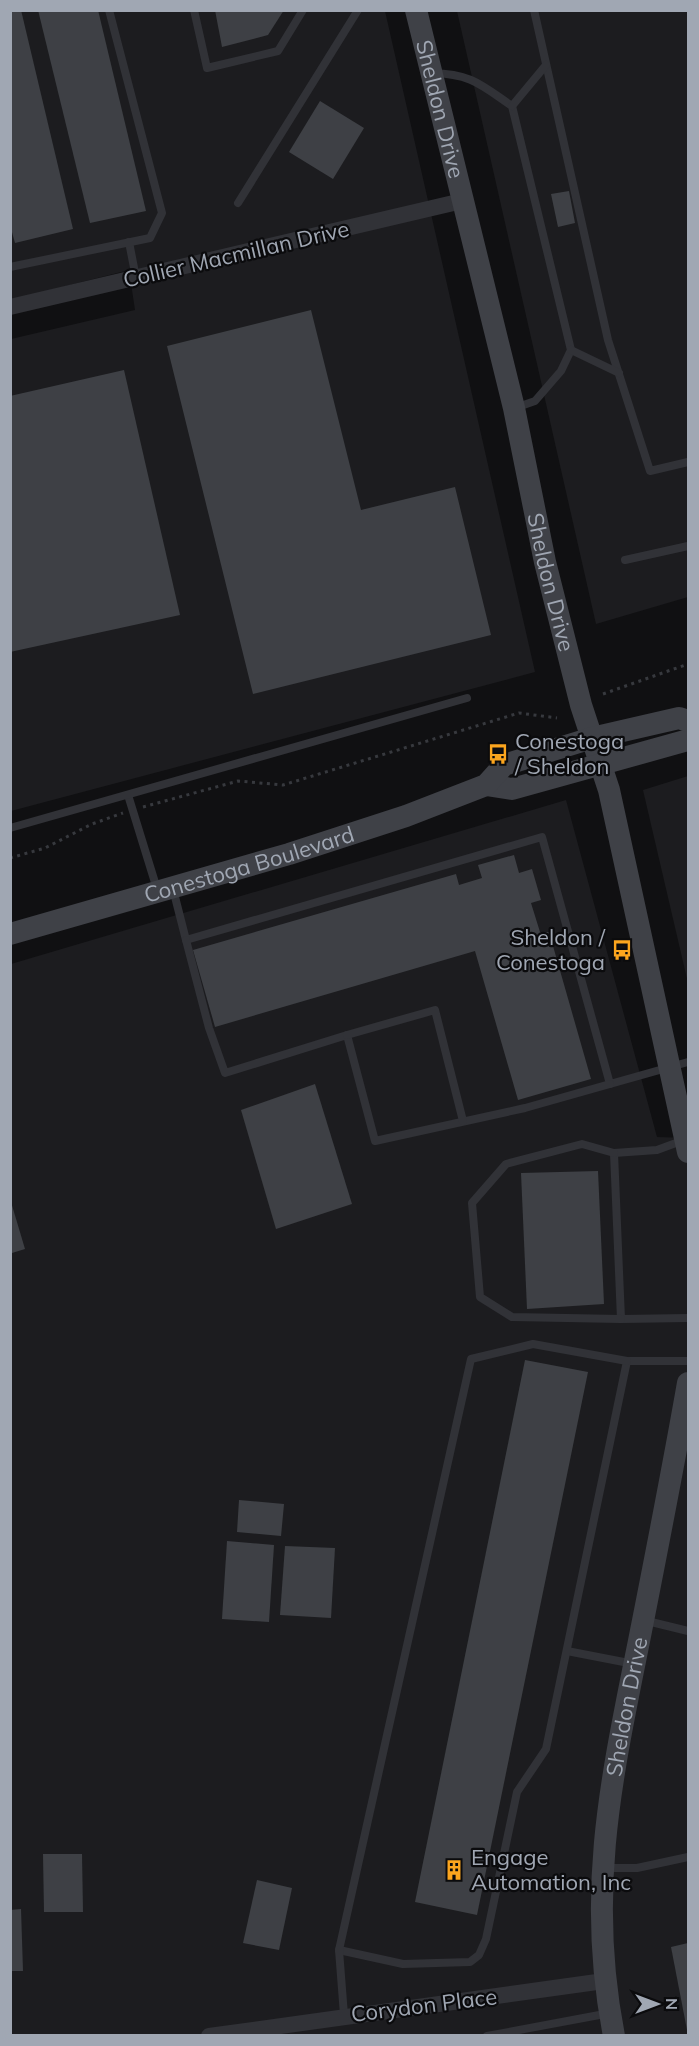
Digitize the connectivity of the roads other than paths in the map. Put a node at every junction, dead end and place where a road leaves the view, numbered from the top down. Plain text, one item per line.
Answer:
1 (109, 10) edge
2 (194, 10) edge
3 (303, 10) edge
4 (358, 10) edge
5 (416, 10) edge
6 (534, 10) edge
7 (546, 65) junction
8 (431, 73) junction
9 (512, 106) junction
10 (462, 201) junction
11 (238, 203) dead end
12 (129, 242) junction
13 (10, 267) edge
14 (136, 278) junction
15 (10, 307) edge
16 (571, 350) junction
17 (619, 373) junction
18 (514, 408) junction
19 (688, 462) edge
20 (688, 546) edge
21 (625, 560) dead end
22 (467, 698) dead end
23 (688, 721) edge
24 (592, 738) junction
25 (688, 740) edge
26 (601, 764) junction
27 (486, 785) junction
28 (128, 795) junction
29 (10, 828) edge
30 (165, 890) junction
31 (10, 934) edge
32 (186, 940) junction
33 (347, 1035) junction
34 (680, 1064) edge
35 (610, 1084) junction
36 (463, 1122) junction
37 (688, 1146) edge
38 (614, 1153) junction
39 (621, 1318) junction
40 (688, 1318) edge
41 (627, 1361) junction
42 (688, 1361) edge
43 (688, 1383) edge
44 (643, 1620) junction
45 (688, 1631) edge
46 (567, 1651) junction
47 (634, 1664) junction
48 (688, 1857) edge
49 (601, 1868) junction
50 (339, 1950) junction
51 (604, 1981) junction
52 (610, 2013) junction
53 (344, 2015) junction
54 (208, 2036) edge
55 (487, 2036) edge
56 (614, 2036) edge

1 - 12 lane
2 - 3 lane
4 - 11 lane
5 - 8 street, Sheldon Drive
6 - 7 lane
7 - 9 lane
7 - 17 lane
8 - 9 lane
8 - 10 street, Sheldon Drive
9 - 16 lane
10 - 14 street, Collier Macmillan Drive
10 - 18 street, Sheldon Drive
12 - 13 lane
12 - 14 lane
14 - 15 street, Collier Macmillan Drive
16 - 17 lane
16 - 18 lane
17 - 19 lane
18 - 24 street, Sheldon Drive
20 - 21 lane
22 - 28 lane
23 - 24 street, Conestoga Boulevard
24 - 26 street, Sheldon Drive
24 - 27 street, Conestoga Boulevard
25 - 26 street, Conestoga Boulevard
26 - 27 street, Conestoga Boulevard
26 - 34 street, Sheldon Drive
27 - 30 street, Conestoga Boulevard
28 - 29 lane
28 - 30 lane
30 - 31 street, Conestoga Boulevard
30 - 32 lane
32 - 33 lane
32 - 35 lane
33 - 36 lane
33 - 36 lane
34 - 35 lane
34 - 37 street, Sheldon Drive
35 - 36 lane
37 - 38 lane
38 - 39 lane
38 - 39 lane
39 - 40 lane
41 - 42 lane
41 - 46 lane
41 - 50 lane
43 - 44 street, Sheldon Drive
44 - 45 lane
44 - 47 street, Sheldon Drive
46 - 47 lane
46 - 50 lane
47 - 49 street, Sheldon Drive
48 - 49 lane
49 - 51 street, Sheldon Drive
50 - 53 lane
51 - 52 street, Sheldon Drive
51 - 53 street, Corydon Place
52 - 55 lane
52 - 56 street, Sheldon Drive
53 - 54 street, Corydon Place

